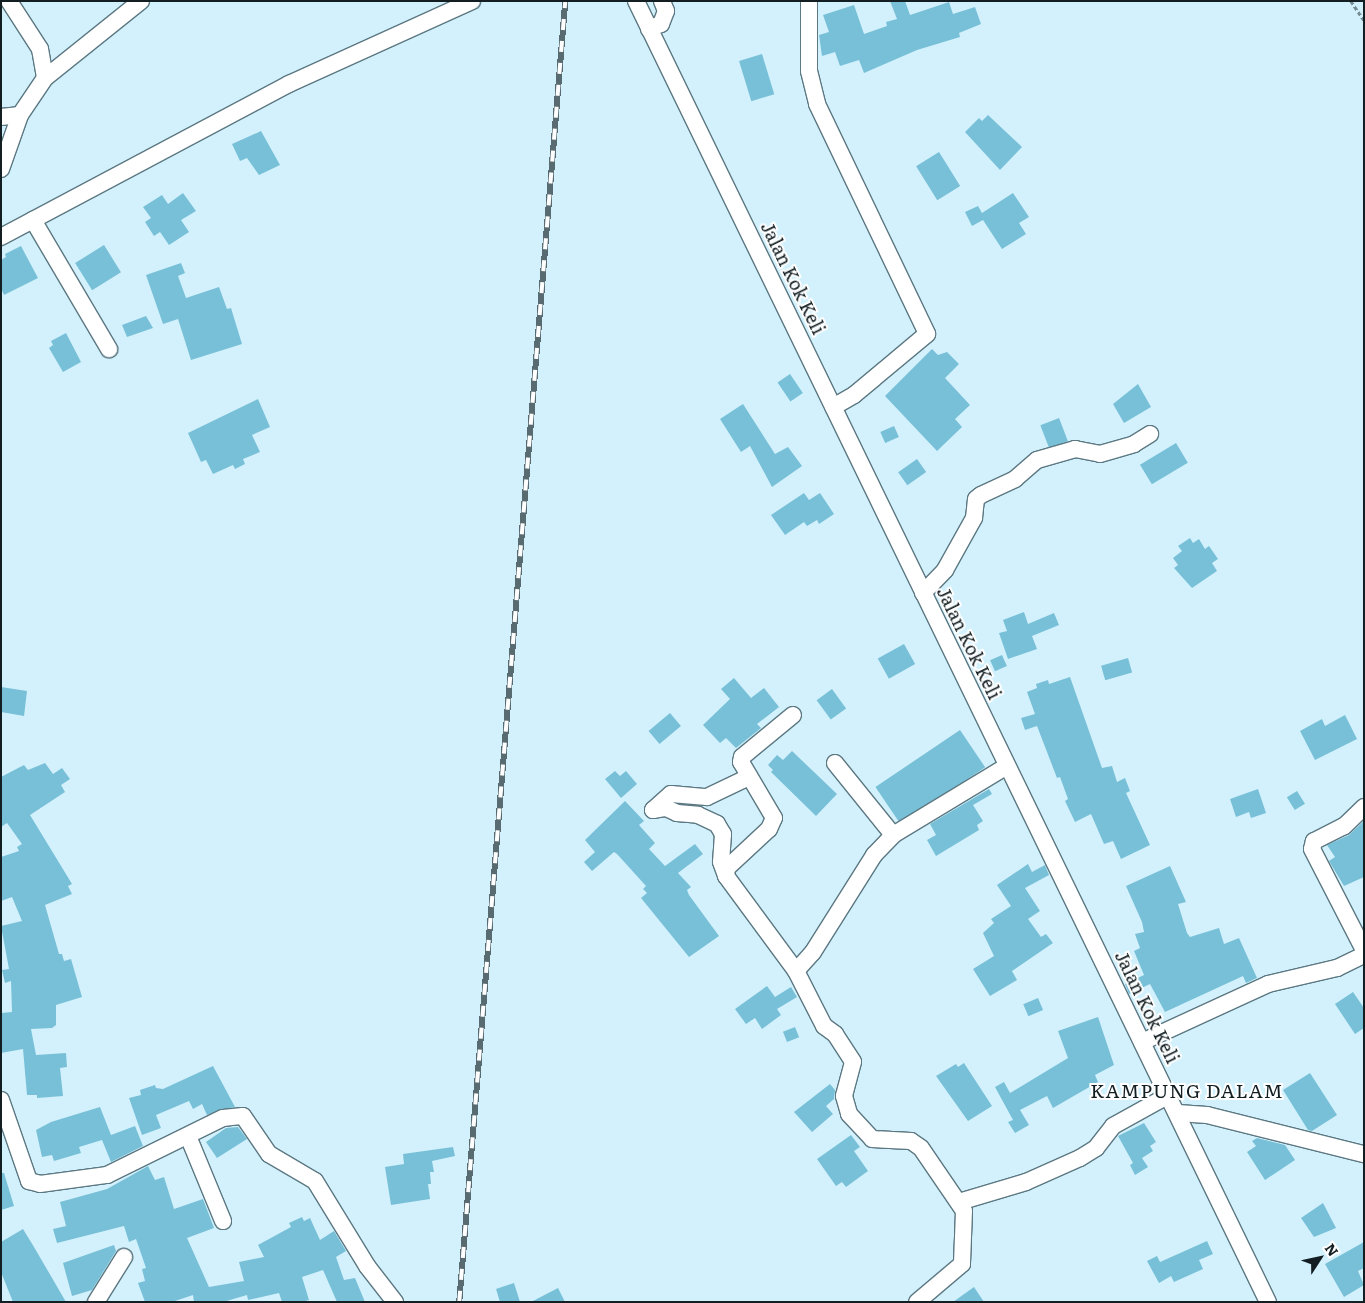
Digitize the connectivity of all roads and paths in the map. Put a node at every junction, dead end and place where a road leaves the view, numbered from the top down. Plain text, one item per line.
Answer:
1 (9, 1) edge
2 (141, 1) edge
3 (636, 1) edge
4 (662, 1) edge
5 (809, 1) edge
6 (1351, 1) edge
7 (469, 2) edge
8 (1364, 20) edge
9 (649, 29) junction
10 (45, 78) junction
11 (20, 115) junction
12 (1, 117) edge
13 (1, 169) edge
14 (33, 220) junction
15 (1, 237) edge
16 (109, 349) dead end
17 (833, 407) junction
18 (1150, 434) dead end
19 (923, 594) junction
20 (793, 715) dead end
21 (836, 763) dead end
22 (1007, 766) junction
23 (749, 777) junction
24 (1364, 807) edge
25 (893, 835) junction
26 (726, 876) junction
27 (1364, 950) edge
28 (1364, 955) edge
29 (796, 971) junction
30 (1142, 1042) junction
31 (1169, 1095) junction
32 (1, 1100) edge
33 (1178, 1113) junction
34 (188, 1136) junction
35 (1364, 1154) edge
36 (959, 1202) junction
37 (223, 1221) dead end
38 (124, 1257) dead end
39 (96, 1302) edge
40 (395, 1302) edge
41 (917, 1302) edge
42 (1268, 1302) edge

1 - 10 street
2 - 10 street
3 - 9 street, Jalan Kok Keli
4 - 9 street
5 - 17 street
6 - 8 path
7 - 14 street
9 - 17 street, Jalan Kok Keli
10 - 11 street
11 - 12 street
11 - 13 street
14 - 15 street
14 - 16 street
17 - 19 street, Jalan Kok Keli
18 - 19 street
19 - 22 street, Jalan Kok Keli
20 - 23 street
21 - 25 street
22 - 25 street
22 - 30 street, Jalan Kok Keli
23 - 26 street
23 - 26 street
24 - 27 street
25 - 29 street
26 - 29 street
28 - 30 street
29 - 36 street
30 - 31 street, Jalan Kok Keli
31 - 33 street, Jalan Kok Keli
31 - 36 street
32 - 34 street
33 - 35 street
33 - 42 street, Jalan Kok Keli
34 - 37 street
34 - 40 street
36 - 41 street
38 - 39 street

